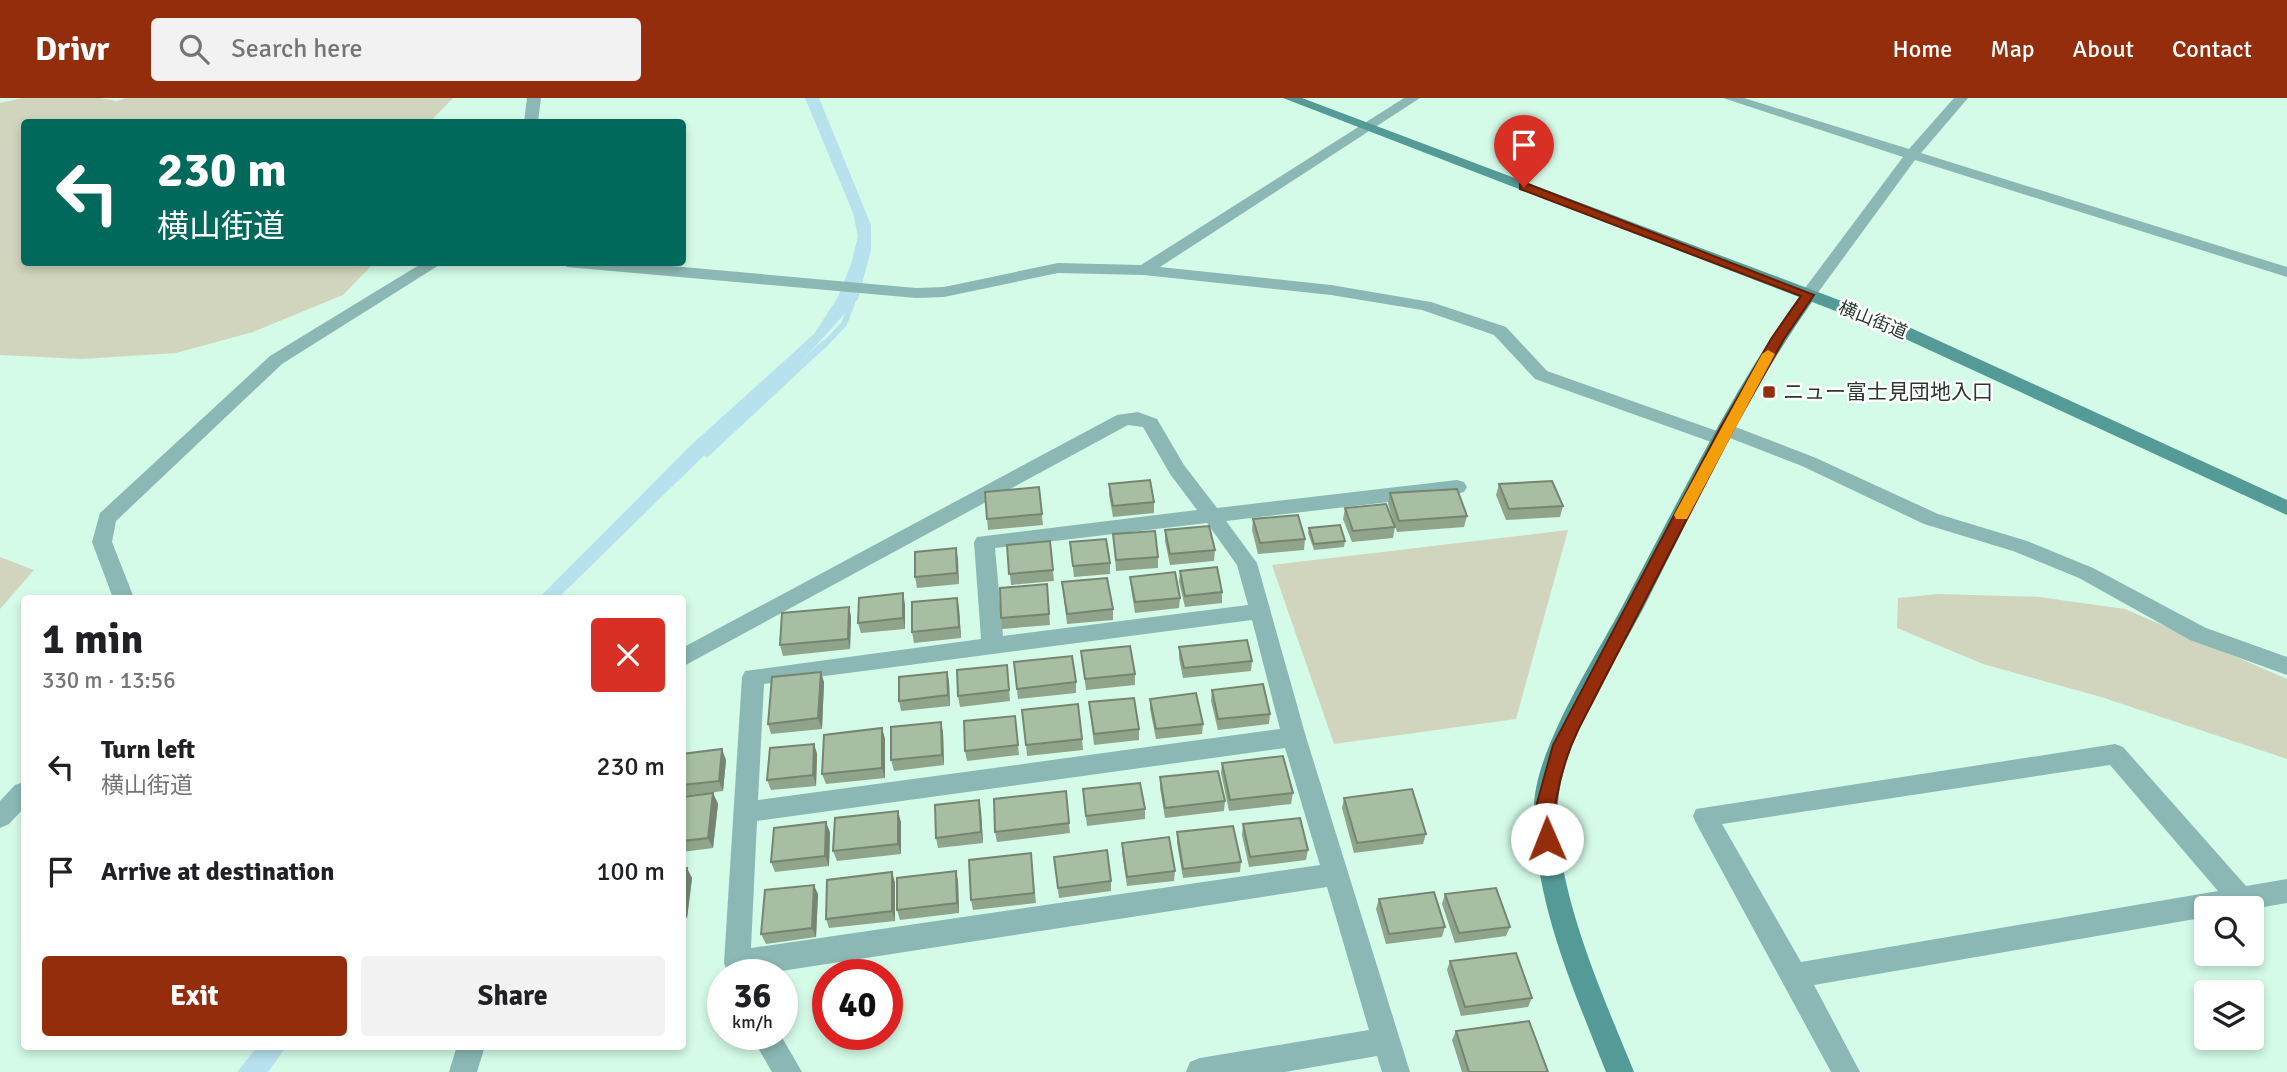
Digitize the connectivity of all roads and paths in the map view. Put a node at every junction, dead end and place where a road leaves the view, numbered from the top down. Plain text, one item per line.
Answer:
1 (534, 98) edge
2 (1290, 98) edge
3 (1413, 98) edge
4 (1730, 98) edge
5 (1961, 98) edge
6 (531, 119) edge
7 (1369, 128) junction
8 (1912, 155) junction
9 (429, 266) edge
10 (612, 266) edge
11 (1144, 270) junction
12 (2287, 272) edge
13 (1808, 295) junction
14 (1724, 434) junction
15 (1457, 487) edge
16 (2287, 508) edge
17 (1214, 517) junction
18 (122, 595) edge
19 (1261, 611) junction
20 (993, 646) junction
21 (686, 657) edge
22 (2287, 666) edge
23 (1294, 737) junction
24 (21, 795) edge
25 (745, 812) junction
26 (0, 817) edge
27 (1336, 874) junction
28 (2287, 891) edge
29 (2238, 896) edge
30 (2258, 896) edge
31 (2194, 907) edge
32 (739, 959) edge
33 (798, 960) edge
34 (1794, 976) junction
35 (1387, 1041) junction
36 (470, 1050) edge
37 (774, 1050) edge
38 (463, 1072) edge
39 (788, 1072) edge
40 (1200, 1072) edge
41 (1396, 1072) edge
42 (1620, 1072) edge
43 (1846, 1072) edge

1 - 6 street
2 - 7 street, 横山街道
3 - 7 street
4 - 8 street
5 - 8 street
7 - 11 street
7 - 13 street, 横山街道
8 - 12 street
8 - 13 street
9 - 18 street
10 - 11 street
11 - 14 street
13 - 14 street
13 - 16 street, 横山街道
14 - 22 street
14 - 42 street
15 - 17 street
17 - 19 street
17 - 20 street
17 - 21 street
19 - 20 street
19 - 23 street
20 - 25 street
23 - 25 street
23 - 27 street
24 - 26 street
25 - 32 street
27 - 33 street
27 - 35 street
28 - 30 street
29 - 34 street
31 - 34 street
34 - 43 street
35 - 40 street
35 - 41 street
36 - 38 street
37 - 39 street

